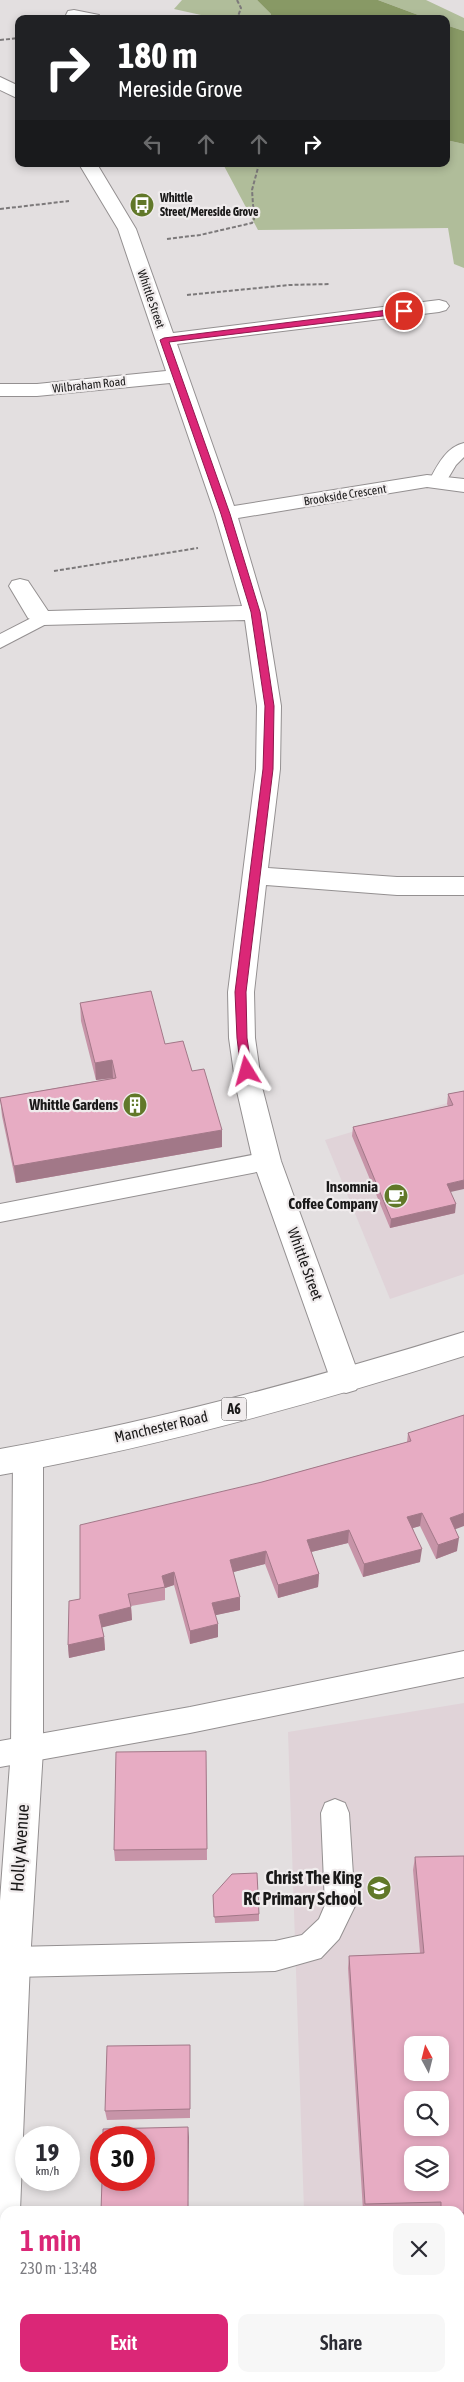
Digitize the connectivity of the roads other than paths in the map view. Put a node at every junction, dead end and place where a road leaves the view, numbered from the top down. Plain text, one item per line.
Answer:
1 (90, 167) edge
2 (396, 291) dead end
3 (440, 306) dead end
4 (404, 311) junction
5 (164, 340) junction
6 (179, 376) junction
7 (0, 390) edge
8 (464, 448) edge
9 (438, 481) junction
10 (464, 486) edge
11 (226, 514) junction
12 (20, 586) road end
13 (255, 612) junction
14 (43, 618) junction
15 (0, 642) edge
16 (256, 876) junction
17 (464, 886) edge
18 (267, 1160) junction
19 (0, 1212) edge
20 (464, 1344) edge
21 (346, 1381) junction
22 (14, 1460) edge
23 (464, 1664) edge
24 (13, 1752) edge
25 (335, 1813) dead end
26 (13, 1962) junction
27 (2, 2206) edge

1 - 5 street, Whittle Street
2 - 4 street
3 - 4 street
4 - 5 street
5 - 6 street, Whittle Street
6 - 7 street, Wilbraham Road
6 - 11 street, Whittle Street
8 - 9 lane
9 - 10 street, Brookside Crescent
9 - 11 street, Brookside Crescent
11 - 13 street, Whittle Street
12 - 14 street
13 - 14 street
13 - 16 street, Whittle Street
14 - 15 lane
16 - 17 street
16 - 18 street, Whittle Street
18 - 19 lane
18 - 21 street, Whittle Street
20 - 21 street, Manchester Road / A6
21 - 22 street, Manchester Road / A6
22 - 24 street, Holly Avenue
23 - 24 lane
24 - 26 street, Holly Avenue
25 - 26 lane
26 - 27 street, Holly Avenue

